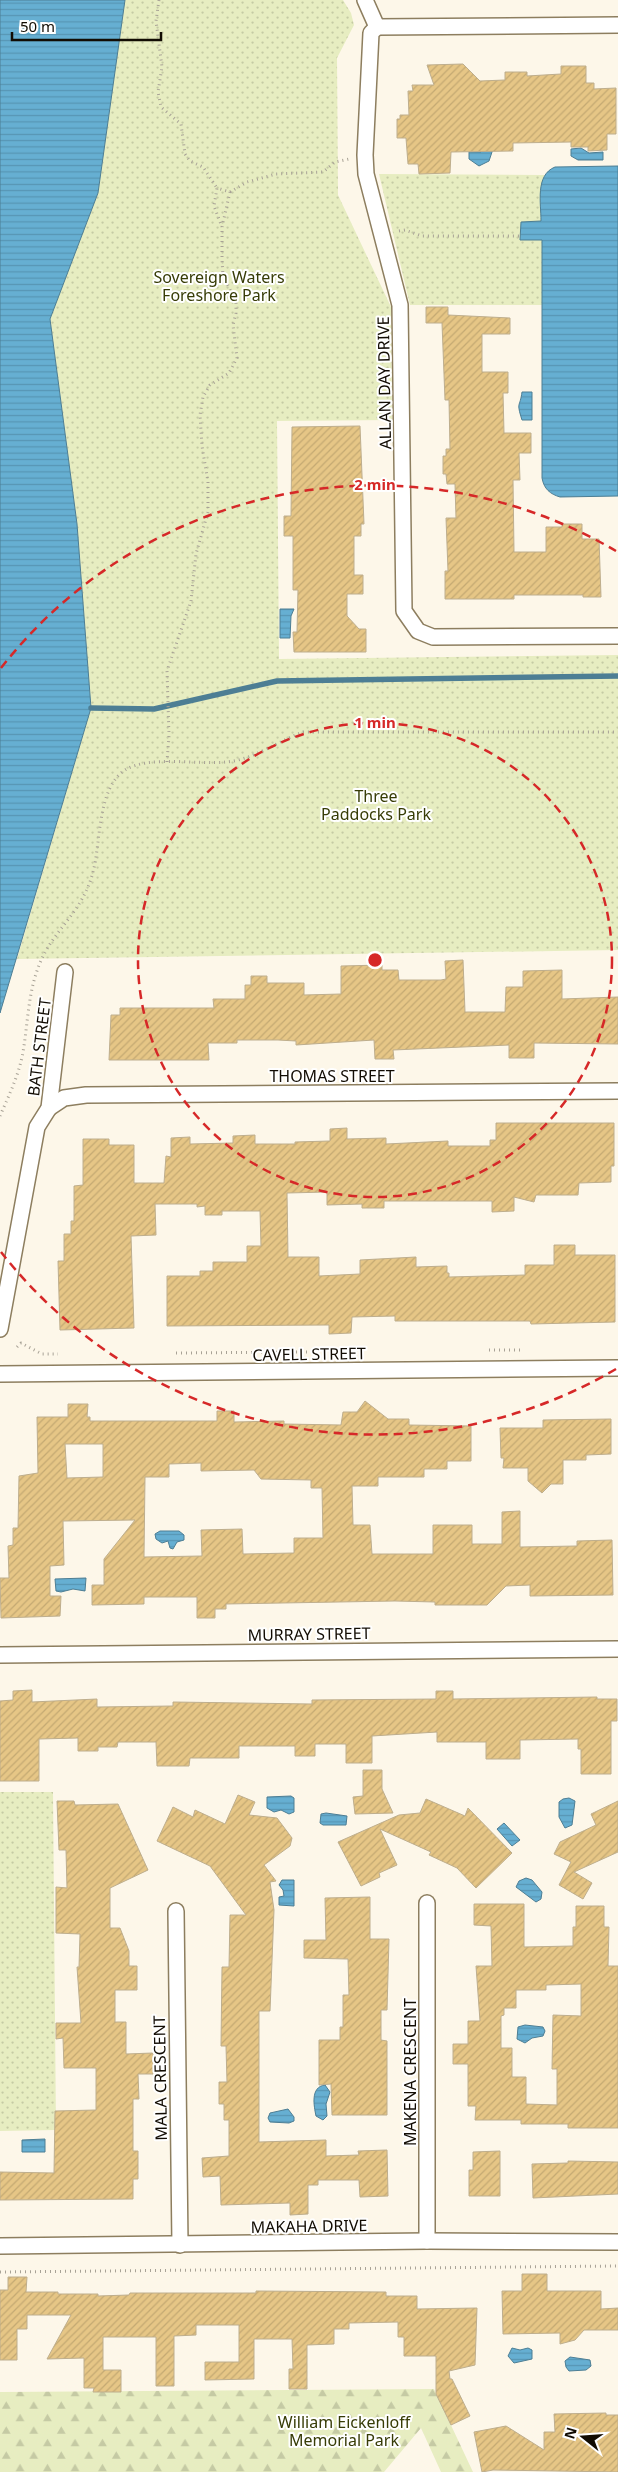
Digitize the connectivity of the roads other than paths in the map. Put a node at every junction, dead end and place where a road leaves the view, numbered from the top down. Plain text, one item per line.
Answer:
1 (364, 0) edge
2 (618, 25) edge
3 (377, 27) junction
4 (618, 636) edge
5 (65, 972) dead end
6 (618, 1091) edge
7 (49, 1108) junction
8 (0, 1329) edge
9 (618, 1368) edge
10 (0, 1374) edge
11 (618, 1648) edge
12 (0, 1655) edge
13 (428, 1904) dead end
14 (176, 1911) dead end
15 (427, 2241) junction
16 (618, 2242) edge
17 (180, 2245) junction
18 (0, 2246) edge

1 - 3 street
2 - 3 street
3 - 4 street, ALLAN DAY DRIVE
5 - 7 street, BATH STREET
6 - 7 street, THOMAS STREET
7 - 8 street, BATH STREET
9 - 10 street, CAVELL STREET
11 - 12 street, MURRAY STREET
13 - 15 street, MAKENA CRESCENT
14 - 17 street, MALA CRESCENT
15 - 16 street, MAKAHA DRIVE
15 - 17 street, MAKAHA DRIVE
17 - 18 street, MAKAHA DRIVE

